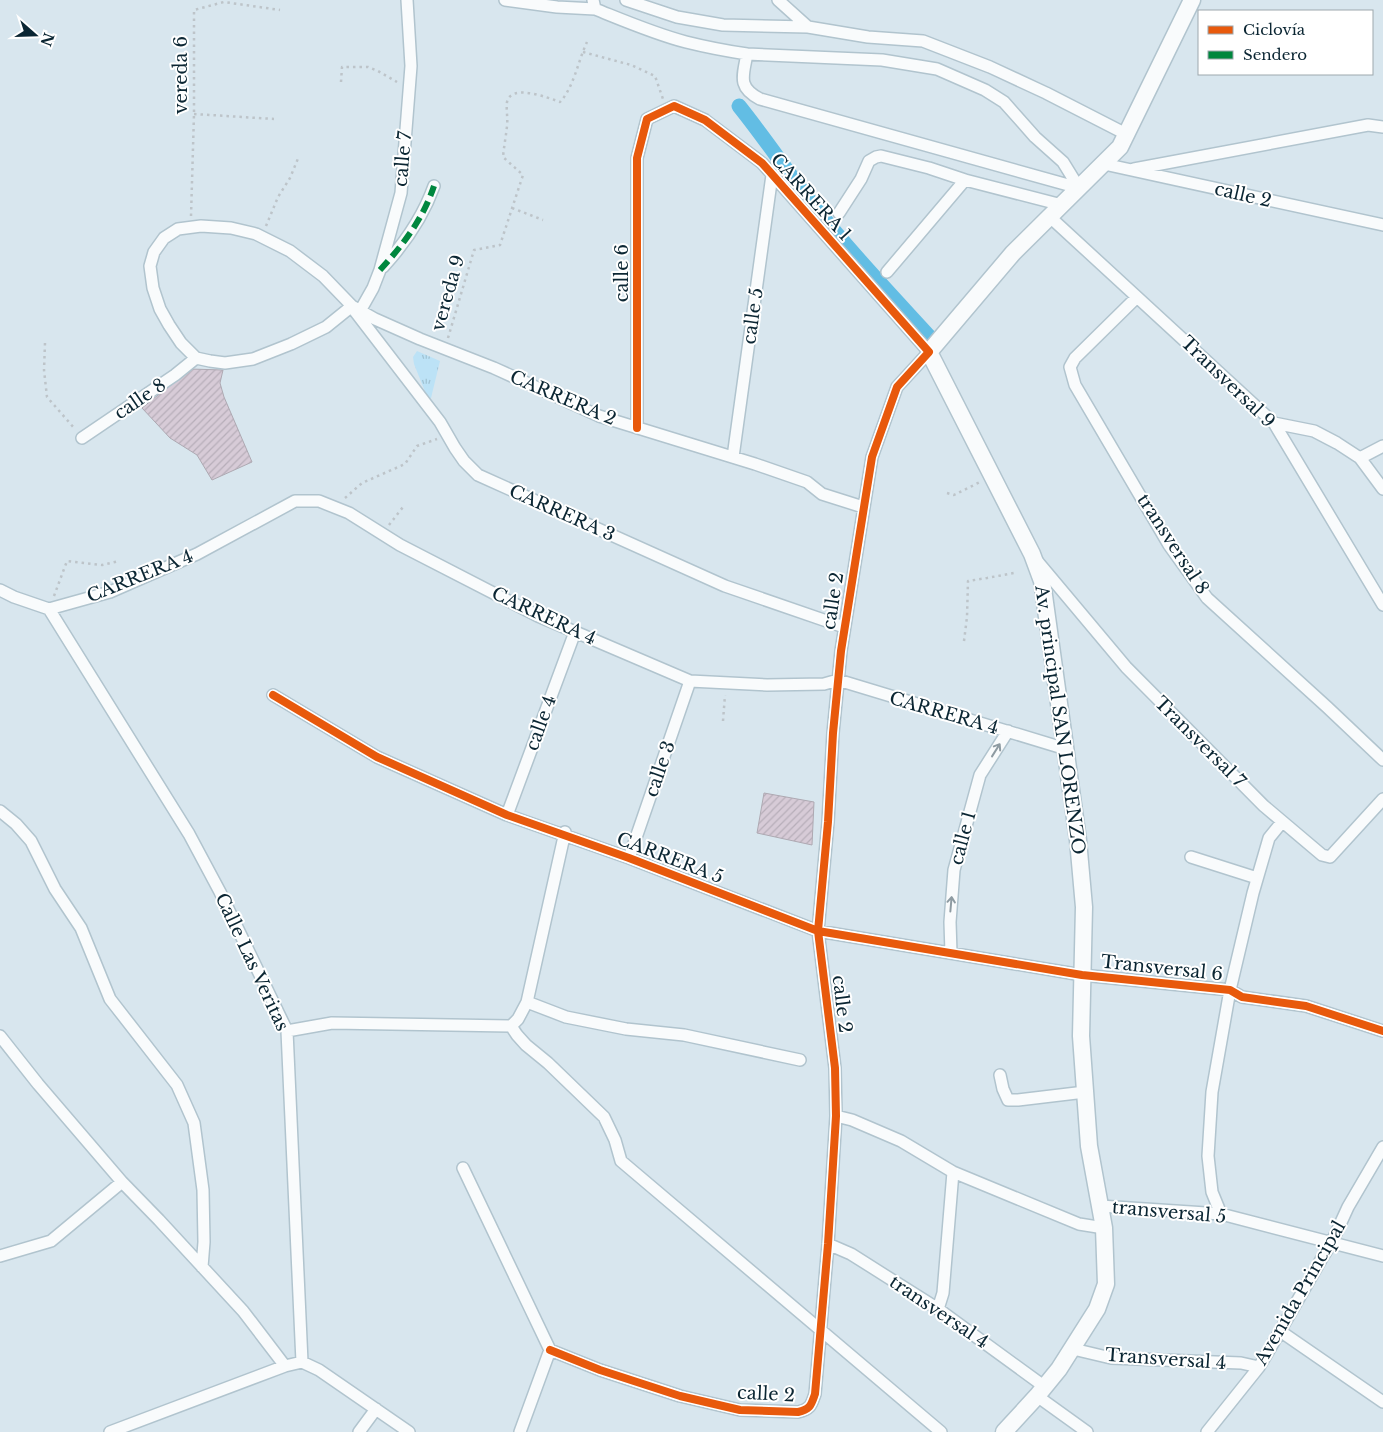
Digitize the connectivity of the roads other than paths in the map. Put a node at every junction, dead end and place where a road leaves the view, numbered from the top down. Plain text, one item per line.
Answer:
1 (407, 0) edge
2 (505, 0) edge
3 (626, 0) edge
4 (778, 0) edge
5 (1192, 0) edge
6 (594, 5) edge
7 (808, 27) junction
8 (747, 54) junction
9 (647, 119) joint
10 (1383, 126) edge
11 (1126, 134) junction
12 (1104, 164) junction
13 (1130, 170) junction
14 (772, 175) junction
15 (965, 180) junction
16 (434, 186) dead end
17 (1080, 188) junction
18 (1062, 205) junction
19 (839, 212) dead end
20 (1050, 216) junction
21 (1383, 225) edge
22 (380, 270) junction
23 (887, 272) dead end
24 (1137, 297) junction
25 (356, 309) junction
26 (929, 352) junction
27 (196, 358) junction
28 (1274, 423) junction
29 (637, 428) junction
30 (82, 438) road end
31 (1383, 446) edge
32 (733, 457) junction
33 (1360, 458) junction
34 (1383, 489) edge
35 (863, 507) junction
36 (1032, 554) junction
37 (0, 590) edge
38 (1383, 605) edge
39 (49, 609) junction
40 (844, 627) junction
41 (575, 632) junction
42 (838, 680) junction
43 (690, 681) junction
44 (273, 695) dead end
45 (1008, 732) junction
46 (1066, 749) junction
47 (1383, 760) edge
48 (1383, 799) edge
49 (0, 810) edge
50 (507, 815) junction
51 (1282, 822) junction
52 (566, 832) dead end
53 (1191, 857) dead end
54 (629, 858) junction
55 (1257, 878) junction
56 (818, 931) junction
57 (951, 953) junction
58 (1082, 975) junction
59 (1230, 990) junction
60 (526, 1002) junction
61 (511, 1026) junction
62 (287, 1031) junction
63 (1383, 1031) edge
64 (0, 1036) edge
65 (800, 1060) dead end
66 (1000, 1075) dead end
67 (1085, 1092) junction
68 (836, 1116) junction
69 (1383, 1147) edge
70 (463, 1168) dead end
71 (952, 1172) junction
72 (122, 1182) junction
73 (1100, 1206) junction
74 (1221, 1214) junction
75 (1104, 1228) junction
76 (1332, 1242) junction
77 (828, 1244) junction
78 (0, 1256) edge
79 (1383, 1256) edge
80 (202, 1266) junction
81 (938, 1309) junction
82 (1280, 1331) junction
83 (1073, 1349) junction
84 (550, 1350) junction
85 (302, 1362) junction
86 (285, 1366) junction
87 (1259, 1367) junction
88 (1041, 1392) junction
89 (1383, 1402) edge
90 (376, 1409) junction
91 (110, 1432) edge
92 (359, 1432) edge
93 (409, 1432) edge
94 (520, 1432) edge
95 (941, 1432) edge
96 (1004, 1432) edge
97 (1087, 1432) edge
98 (1207, 1432) edge

1 - 22 street, calle 7
2 - 6 street
3 - 7 street
4 - 7 street
5 - 11 main road
6 - 8 street
7 - 11 street
8 - 17 street
8 - 17 street
9 - 14 street, CARRERA 1
9 - 29 street, calle 6
10 - 13 street
11 - 12 main road
12 - 13 street, calle 2
12 - 17 main road
13 - 21 street, calle 2
14 - 26 street, CARRERA 1
14 - 32 street, calle 5
15 - 18 street
15 - 19 street
15 - 23 street
16 - 22 street
17 - 18 main road
18 - 20 main road
20 - 24 street, Transversal 9
20 - 26 main road
22 - 25 street, calle 7
24 - 28 street, Transversal 9
24 - 47 street, transversal 8
25 - 27 street
25 - 27 street, CARRERA 2
25 - 29 street, CARRERA 2
25 - 40 street, CARRERA 3
26 - 35 street, calle 2
26 - 36 main road, Av. principal SAN LORENZO
27 - 30 street, calle 8
28 - 33 street
28 - 38 street, Transversal 9
29 - 32 street, CARRERA 2
31 - 33 street
32 - 35 street, CARRERA 2
33 - 34 street
35 - 40 street, calle 2
36 - 46 main road, Av. principal SAN LORENZO
36 - 51 street, Transversal 7
37 - 39 street
39 - 41 street, CARRERA 4
39 - 62 street, Calle Las Veritas
40 - 42 street, calle 2
41 - 43 street, CARRERA 4
41 - 50 street, calle 4
42 - 43 street, CARRERA 4
42 - 45 street, CARRERA 4
42 - 56 street, calle 2
43 - 54 street, calle 3
44 - 50 street, CARRERA 5
45 - 46 street, CARRERA 4
57 -> 45 street, calle 1
46 - 58 main road, Av. principal SAN LORENZO
48 - 51 street, Transversal 7
49 - 80 street
50 - 54 street, CARRERA 5
51 - 55 street
52 - 60 street
53 - 55 street
54 - 56 street, CARRERA 5
55 - 59 street
56 - 57 street, CARRERA 5
56 - 68 street, calle 2
57 - 58 street, CARRERA 5
58 - 59 street, Transversal 6
58 - 67 main road, Av. principal SAN LORENZO
59 - 63 street, Transversal 6
59 - 74 street
60 - 61 street
60 - 65 street
61 - 62 street
61 - 95 street
62 - 85 street, Calle Las Veritas
64 - 72 street
66 - 67 street
67 - 73 main road, Av. principal SAN LORENZO
68 - 71 street
68 - 77 street, calle 2
69 - 76 street, Avenida Principal
70 - 84 street
71 - 75 street
71 - 81 street
72 - 78 street
72 - 80 street
73 - 74 street, transversal 5
73 - 75 main road, Av. principal SAN LORENZO
74 - 76 street, transversal 5
75 - 83 main road, Av. principal SAN LORENZO
76 - 79 street, transversal 5
76 - 82 street, Avenida Principal
77 - 81 street, transversal 4
77 - 84 street, calle 2
80 - 86 street
81 - 88 street, transversal 4
82 - 87 street, Avenida Principal
82 - 89 street
83 - 87 street, Transversal 4
83 - 88 main road, Av. principal SAN LORENZO
84 - 94 street
85 - 86 street
85 - 90 street
86 - 91 street
87 - 98 street, Avenida Principal
88 - 96 main road, Av. principal SAN LORENZO
88 - 97 street, transversal 4
90 - 92 street
90 - 93 street

